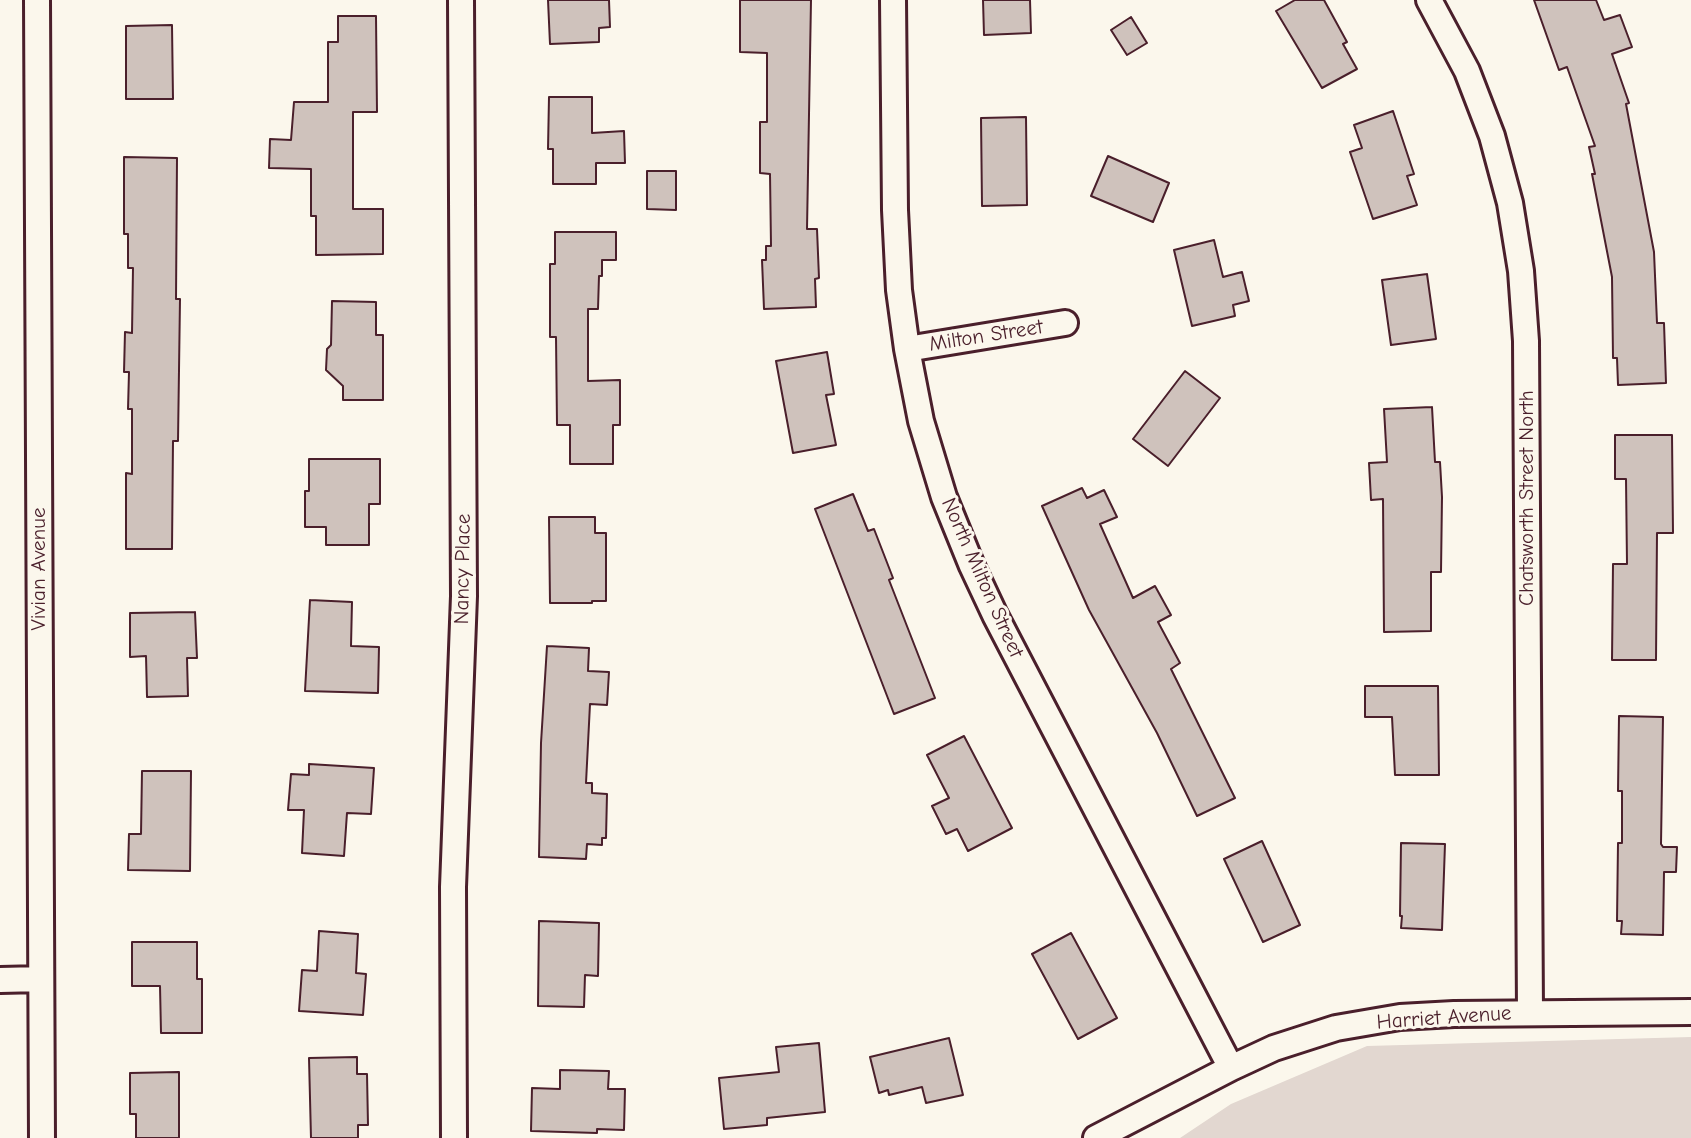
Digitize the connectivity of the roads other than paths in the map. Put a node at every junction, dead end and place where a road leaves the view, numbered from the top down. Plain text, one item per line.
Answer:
1 (37, 0) edge
2 (461, 0) edge
3 (893, 0) edge
4 (1429, 0) edge
5 (1065, 323) dead end
6 (906, 349) junction
7 (41, 979) junction
8 (0, 980) edge
9 (1691, 1012) edge
10 (1530, 1013) junction
11 (1231, 1068) junction
12 (42, 1138) edge
13 (454, 1138) edge
14 (1097, 1138) edge

1 - 7 street, Vivian Avenue
2 - 13 street, Nancy Place
3 - 6 street, North Milton Street
4 - 10 street, Chatsworth Street North
5 - 6 street, Milton Street
6 - 11 street, North Milton Street
7 - 8 street
7 - 12 street, Vivian Avenue
9 - 10 street, Harriet Avenue
10 - 11 street, Harriet Avenue
11 - 14 street, Harriet Avenue

